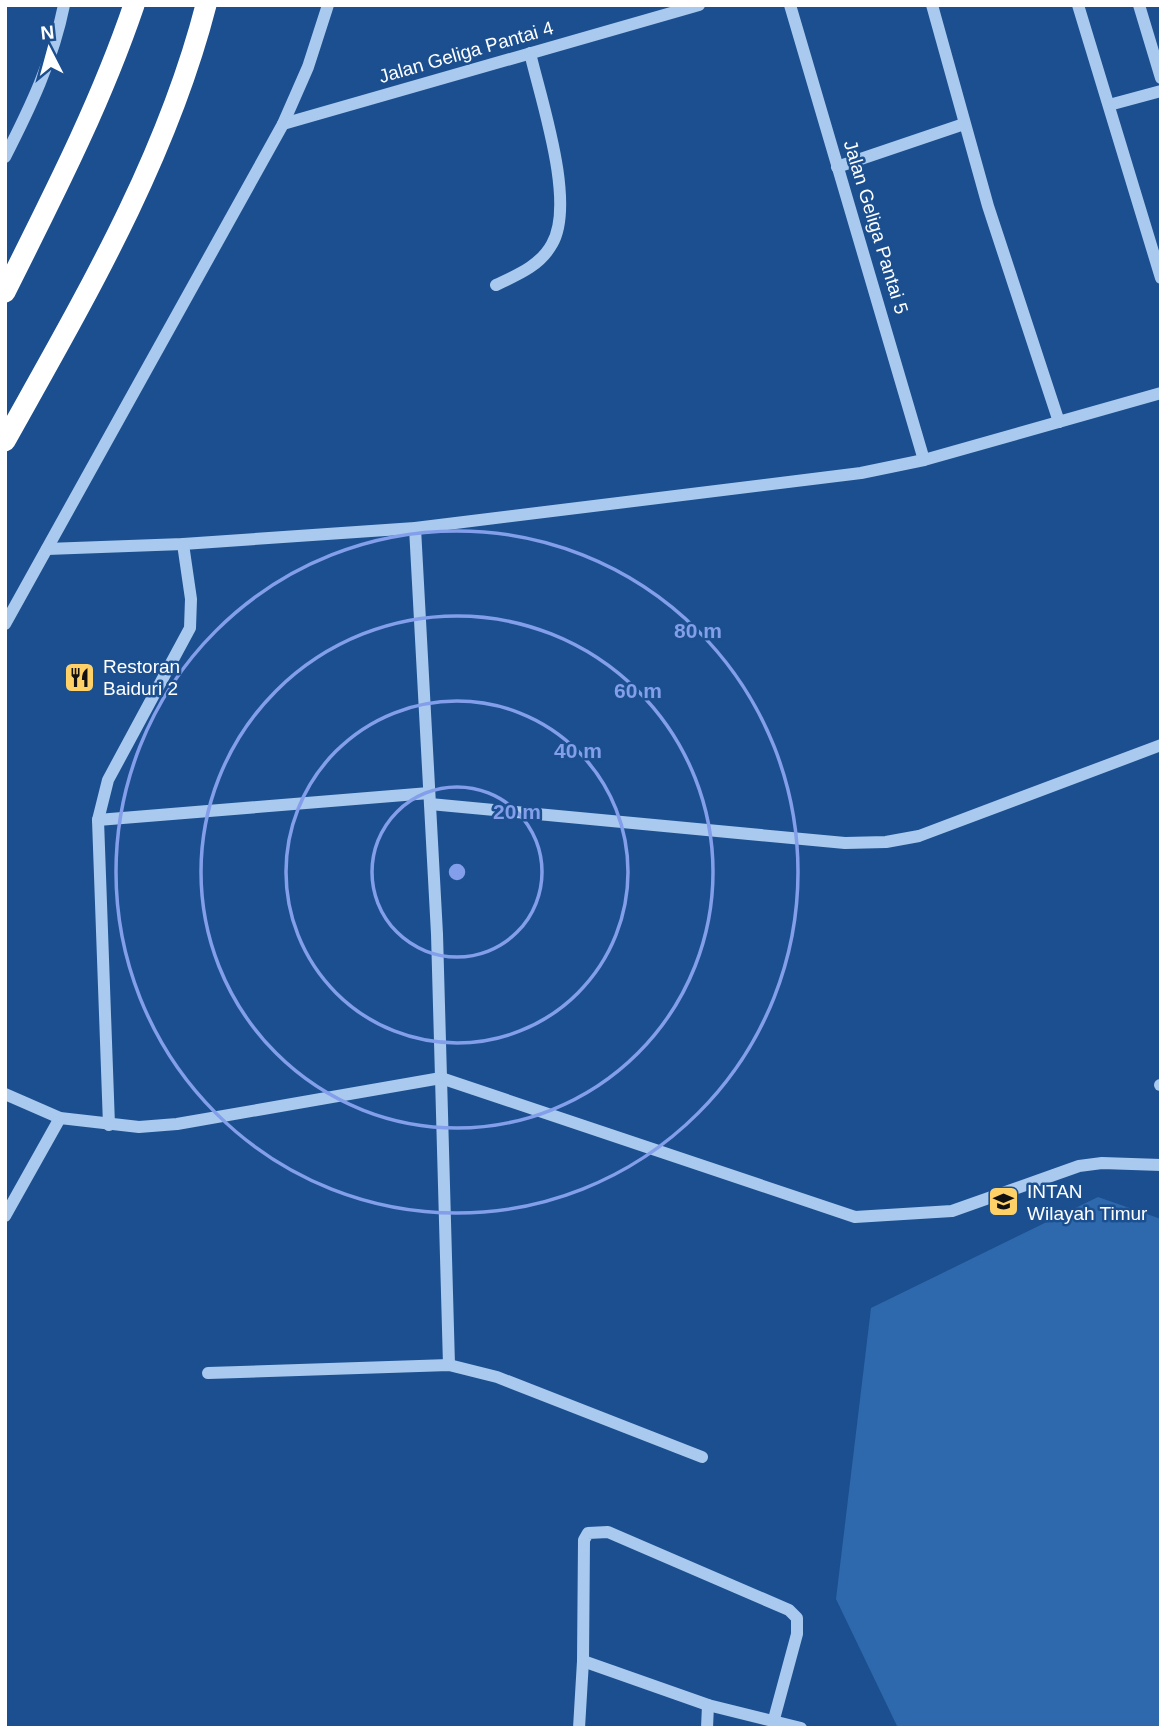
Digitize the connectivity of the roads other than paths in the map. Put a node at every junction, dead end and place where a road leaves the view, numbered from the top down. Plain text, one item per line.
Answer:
1 (64, 5) edge
2 (134, 5) edge
3 (206, 5) edge
4 (328, 5) edge
5 (699, 5) edge
6 (790, 5) edge
7 (932, 5) edge
8 (1078, 5) edge
9 (1139, 5) edge
10 (530, 53) junction
11 (1161, 78) edge
12 (1161, 91) edge
13 (1109, 105) junction
14 (283, 124) junction
15 (964, 124) junction
16 (5, 157) edge
17 (837, 167) junction
18 (1161, 278) edge
19 (496, 285) dead end
20 (5, 292) edge
21 (1161, 393) edge
22 (1059, 422) junction
23 (5, 441) edge
24 (924, 460) junction
25 (415, 528) junction
26 (183, 544) junction
27 (47, 549) junction
28 (5, 624) edge
29 (1161, 745) edge
30 (430, 798) junction
31 (97, 820) junction
32 (441, 1078) junction
33 (5, 1094) edge
34 (60, 1118) junction
35 (109, 1125) junction
36 (1161, 1165) edge
37 (5, 1216) edge
38 (449, 1365) junction
39 (208, 1373) dead end
40 (702, 1457) dead end
41 (583, 1661) junction
42 (708, 1705) junction
43 (774, 1719) junction
44 (579, 1728) edge
45 (707, 1728) edge
46 (802, 1728) edge

1 - 16 street
2 - 20 highway
3 - 23 highway
4 - 14 street
5 - 10 street, Jalan Geliga Pantai 4
6 - 17 street, Jalan Geliga Pantai 5
7 - 15 street
8 - 13 street
9 - 11 street
10 - 14 street, Jalan Geliga Pantai 4
10 - 19 street
12 - 13 street
13 - 18 street
14 - 27 street
15 - 17 street
15 - 22 street
17 - 24 street, Jalan Geliga Pantai 5
21 - 22 street
22 - 24 street
24 - 25 street
25 - 26 street
25 - 30 street
26 - 27 street
26 - 31 street
27 - 28 street
29 - 30 street
30 - 31 street
30 - 32 street
31 - 35 street
32 - 35 street
32 - 36 street
32 - 38 street
33 - 34 street
34 - 35 street
34 - 37 street
38 - 39 street
38 - 40 street
41 - 42 street
41 - 43 street
41 - 44 street
42 - 43 street
42 - 45 street
43 - 46 street

